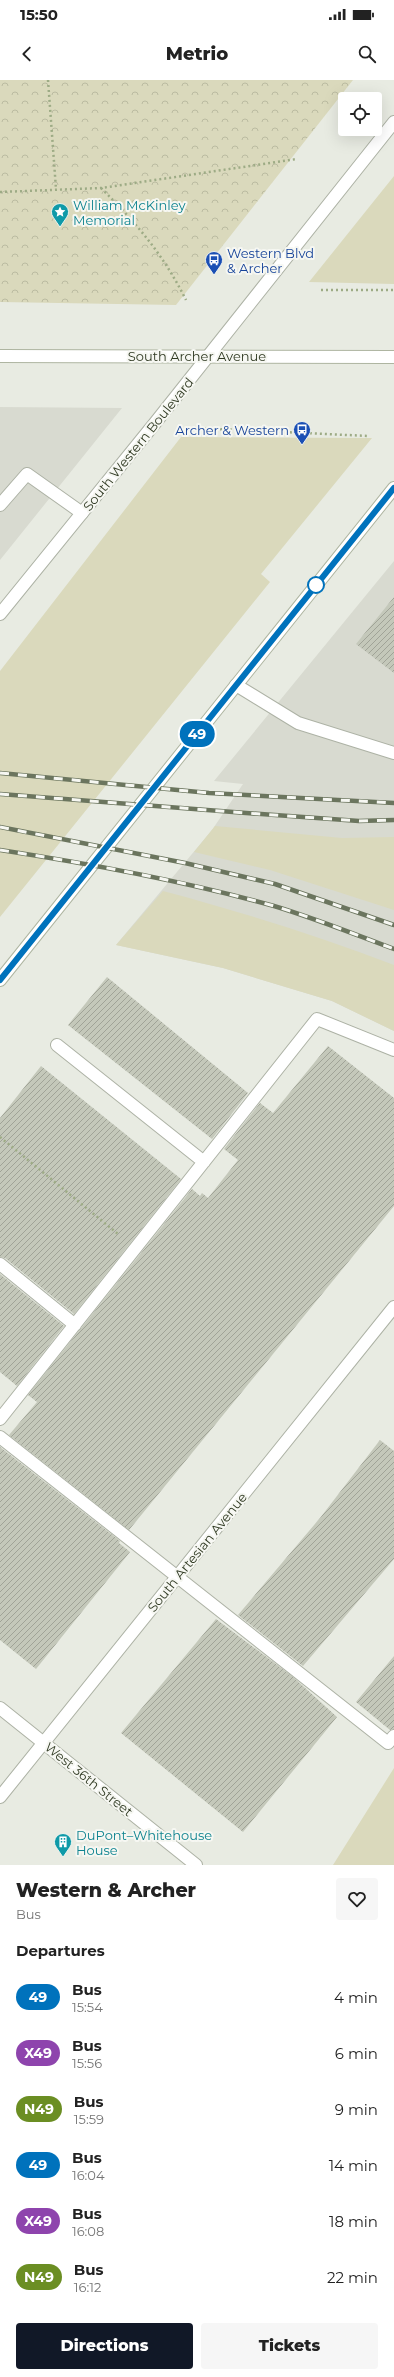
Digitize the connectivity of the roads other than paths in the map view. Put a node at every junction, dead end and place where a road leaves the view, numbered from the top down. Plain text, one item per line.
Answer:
1 (394, 122) edge
2 (0, 356) edge
3 (208, 356) junction
4 (394, 358) edge
5 (394, 488) edge
6 (0, 506) edge
7 (82, 513) junction
8 (2, 608) edge
9 (236, 685) junction
10 (394, 753) edge
11 (0, 980) edge
12 (57, 1045) dead end
13 (394, 1050) edge
14 (204, 1162) junction
15 (0, 1264) edge
16 (394, 1307) edge
17 (75, 1325) junction
18 (0, 1419) edge
19 (0, 1437) edge
20 (178, 1576) junction
21 (0, 1708) edge
22 (394, 1736) edge
23 (44, 1743) junction
24 (0, 1797) edge
25 (196, 1865) edge

1 - 3 street, South Western Boulevard
2 - 3 street, South Archer Avenue
3 - 4 street, South Archer Avenue
3 - 7 street, South Western Boulevard
5 - 9 street
6 - 7 street
7 - 8 street, South Western Boulevard
9 - 10 street
9 - 11 street
12 - 14 street
13 - 14 street
14 - 17 street
15 - 17 street
16 - 20 street, South Artesian Avenue
17 - 18 street
19 - 20 street
20 - 22 street
20 - 23 street, South Artesian Avenue
21 - 23 street, West 36th Street
23 - 24 street, South Artesian Avenue
23 - 25 street, West 36th Street

